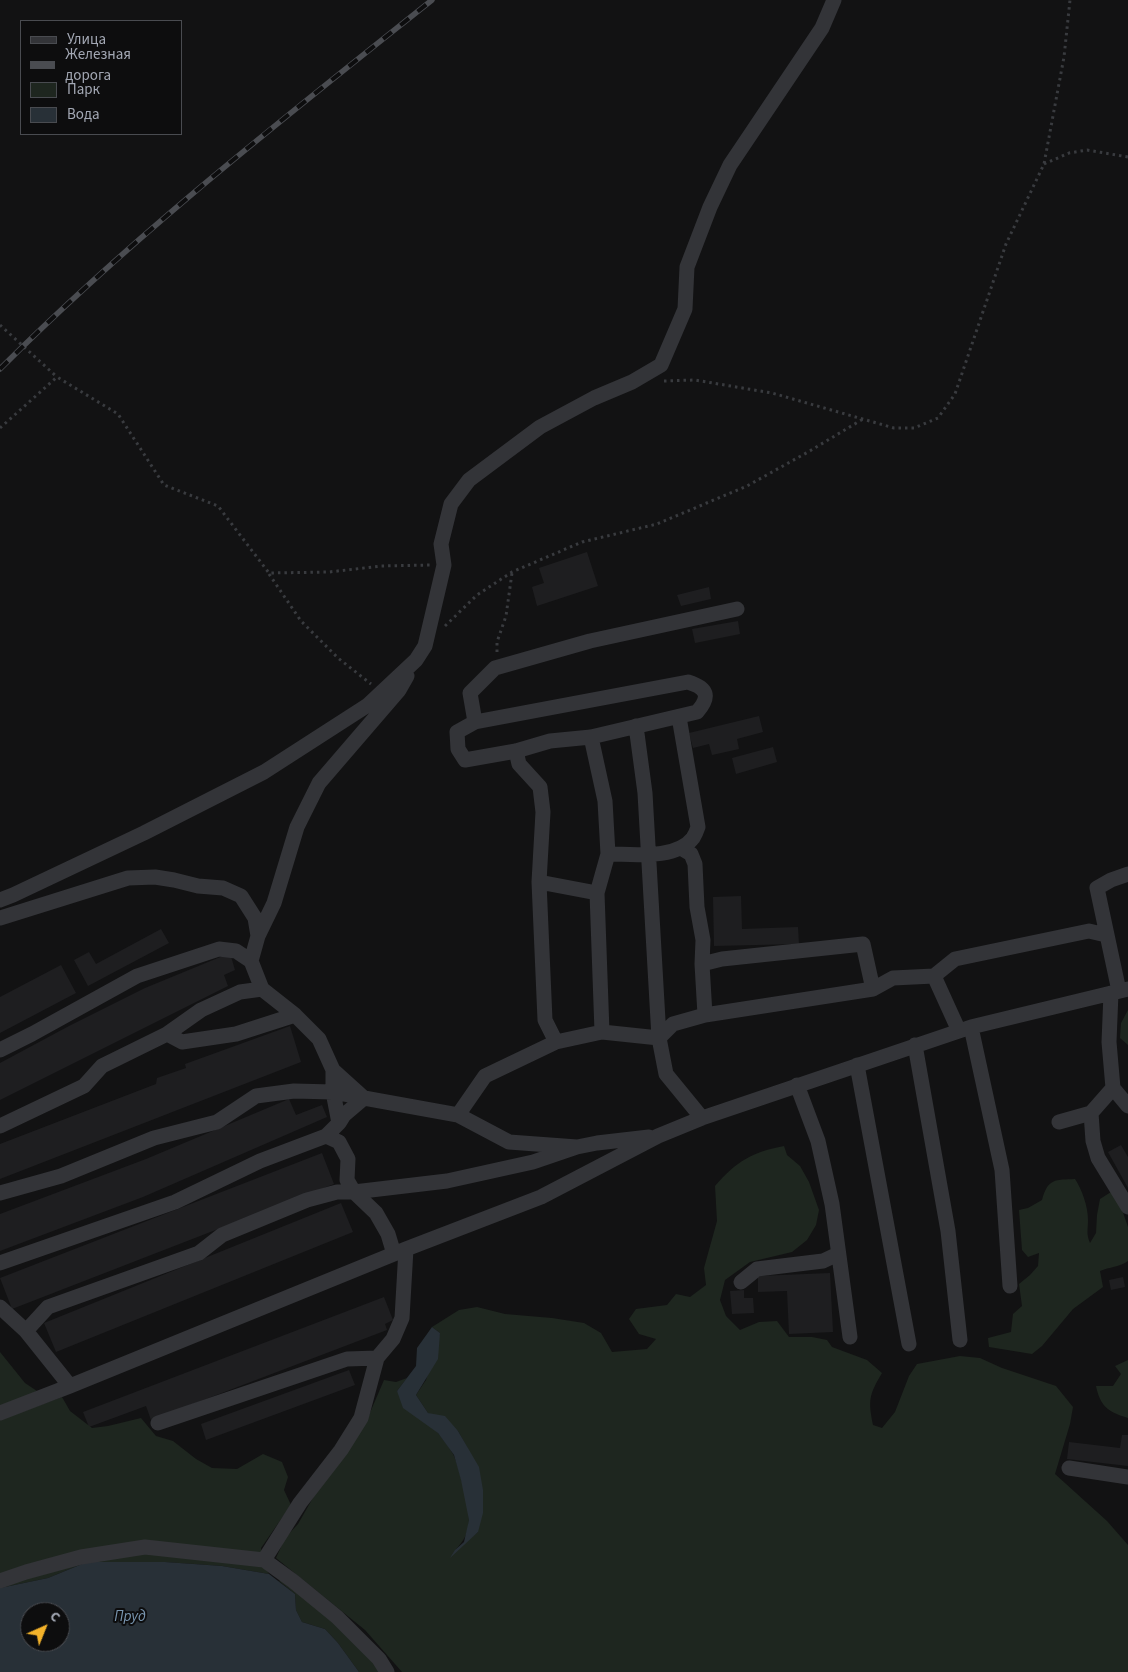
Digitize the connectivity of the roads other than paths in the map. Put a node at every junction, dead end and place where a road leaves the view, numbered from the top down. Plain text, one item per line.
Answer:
1 (834, 0) edge
2 (737, 609) dead end
3 (416, 660) junction
4 (679, 717) junction
5 (475, 722) junction
6 (636, 726) junction
7 (591, 736) junction
8 (516, 751) junction
9 (680, 848) junction
10 (608, 854) junction
11 (649, 854) junction
12 (1128, 874) edge
13 (539, 882) junction
14 (597, 893) junction
15 (0, 900) edge
16 (0, 918) edge
17 (1106, 935) junction
18 (258, 936) junction
19 (251, 960) junction
20 (702, 964) junction
21 (934, 976) junction
22 (262, 989) junction
23 (873, 989) junction
24 (1119, 991) edge
25 (705, 1015) junction
26 (295, 1016) junction
27 (965, 1029) junction
28 (602, 1032) junction
29 (166, 1034) junction
30 (658, 1038) junction
31 (556, 1042) junction
32 (915, 1045) junction
33 (0, 1050) edge
34 (856, 1065) junction
35 (332, 1070) junction
36 (797, 1085) junction
37 (1114, 1088) junction
38 (333, 1092) junction
39 (364, 1098) junction
40 (1128, 1106) edge
41 (1091, 1113) junction
42 (458, 1115) junction
43 (702, 1118) junction
44 (1059, 1122) dead end
45 (339, 1123) junction
46 (0, 1126) edge
47 (326, 1136) junction
48 (658, 1136) junction
49 (576, 1147) junction
50 (354, 1192) junction
51 (0, 1193) edge
52 (1128, 1207) edge
53 (400, 1251) junction
54 (838, 1254) junction
55 (0, 1263) edge
56 (741, 1282) dead end
57 (1010, 1286) dead end
58 (0, 1307) edge
59 (26, 1331) junction
60 (850, 1337) dead end
61 (960, 1340) dead end
62 (909, 1344) dead end
63 (377, 1358) junction
64 (70, 1386) junction
65 (0, 1413) edge
66 (158, 1423) dead end
67 (1069, 1468) dead end
68 (1128, 1477) edge
69 (264, 1560) junction
70 (0, 1581) edge
71 (387, 1672) edge

1 - 3 street
2 - 5 street
3 - 15 street
3 - 18 street
4 - 5 street
4 - 6 street
4 - 9 street
5 - 8 street
6 - 7 street
6 - 11 street
7 - 8 street
7 - 10 street
8 - 13 street
9 - 11 street
9 - 20 street
10 - 11 street
10 - 14 street
11 - 30 street
12 - 17 street
13 - 14 street
13 - 31 street
14 - 28 street
16 - 18 street
17 - 21 street
17 - 24 street
18 - 19 street
19 - 22 street
19 - 33 street
20 - 23 street
20 - 25 street
21 - 23 street
21 - 27 street
22 - 26 street
22 - 29 street
23 - 25 street
24 - 27 street
24 - 37 street
25 - 30 street
26 - 29 street
26 - 35 street
27 - 32 street
27 - 57 street
28 - 30 street
28 - 31 street
29 - 46 street
30 - 43 street
31 - 42 street
32 - 34 street
32 - 61 street
34 - 36 street
34 - 62 street
35 - 38 street
35 - 39 street
36 - 43 street
36 - 54 street
37 - 40 street
37 - 41 street
38 - 39 street
38 - 45 street
38 - 51 street
39 - 42 street
39 - 45 street
41 - 44 street
41 - 52 street
42 - 49 street
43 - 48 street
45 - 47 street
47 - 50 street
47 - 55 street
48 - 49 street
48 - 53 street
49 - 50 street
50 - 53 street
50 - 59 street
53 - 63 street
53 - 64 street
54 - 56 street
54 - 60 street
58 - 59 street
59 - 64 street
63 - 66 street
63 - 69 street
64 - 65 street
67 - 68 street
69 - 70 street
69 - 71 street

